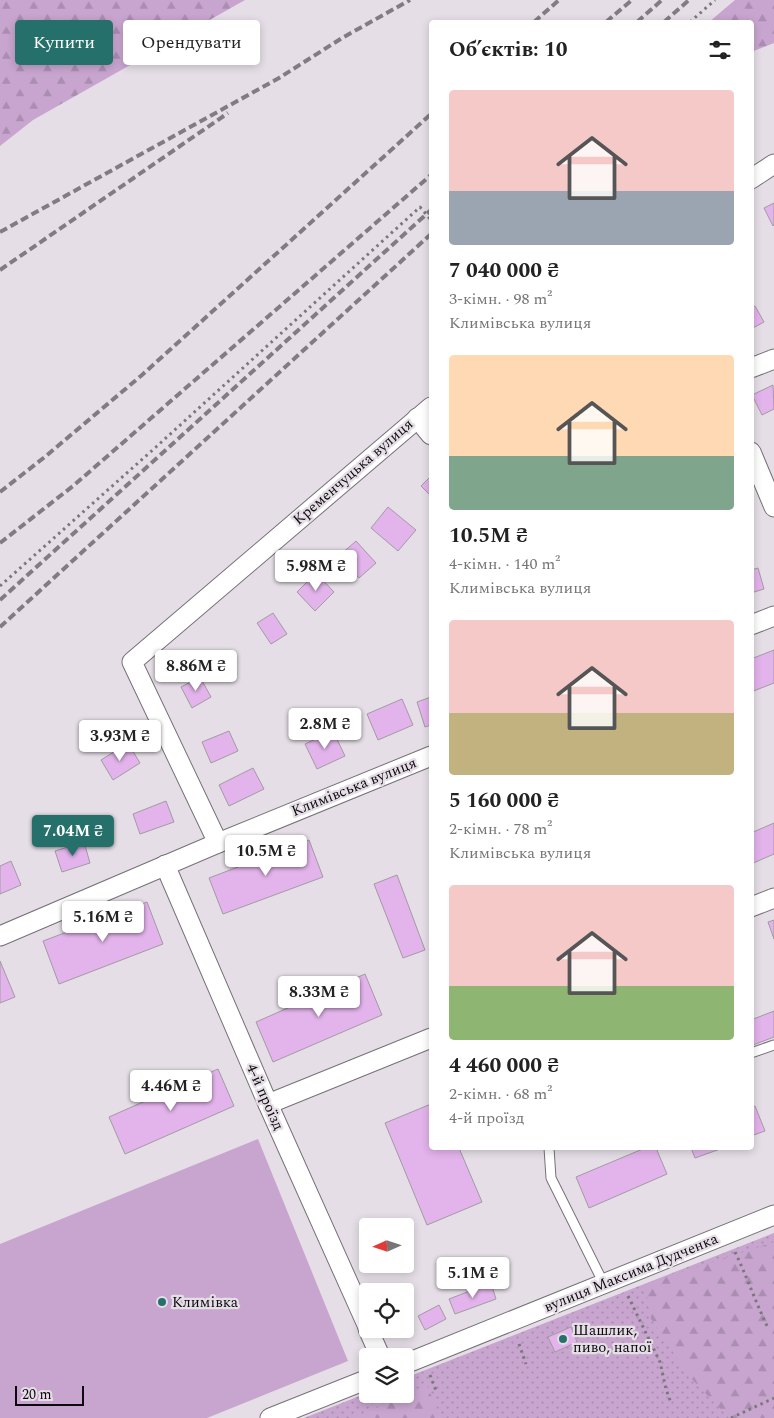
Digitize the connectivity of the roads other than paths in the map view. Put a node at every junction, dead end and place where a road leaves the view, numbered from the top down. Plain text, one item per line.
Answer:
1 (774, 164) edge
2 (754, 177) edge
3 (774, 359) edge
4 (754, 367) edge
5 (424, 413) edge
6 (429, 429) edge
7 (754, 459) edge
8 (774, 507) edge
9 (774, 616) edge
10 (754, 624) edge
11 (429, 757) edge
12 (218, 843) junction
13 (165, 865) junction
14 (774, 898) edge
15 (754, 906) edge
16 (0, 936) edge
17 (429, 1039) edge
18 (774, 1045) edge
19 (754, 1052) edge
20 (268, 1104) junction
21 (549, 1150) edge
22 (774, 1215) edge
23 (604, 1284) junction
24 (359, 1308) edge
25 (414, 1360) edge
26 (359, 1383) edge
27 (270, 1418) edge

1 - 2 street
3 - 4 street
5 - 6 street
5 - 12 street, Кременчуцька вулиця
7 - 8 street
9 - 10 street
11 - 12 street, Климівська вулиця
12 - 13 street, Климівська вулиця
13 - 16 street, Климівська вулиця
13 - 20 street, 4-й проїзд
14 - 15 street
17 - 20 street
18 - 19 lane
20 - 24 street, 4-й проїзд
21 - 23 lane
22 - 23 street, вулиця Максима Дудченка
23 - 25 street, вулиця Максима Дудченка
26 - 27 street

